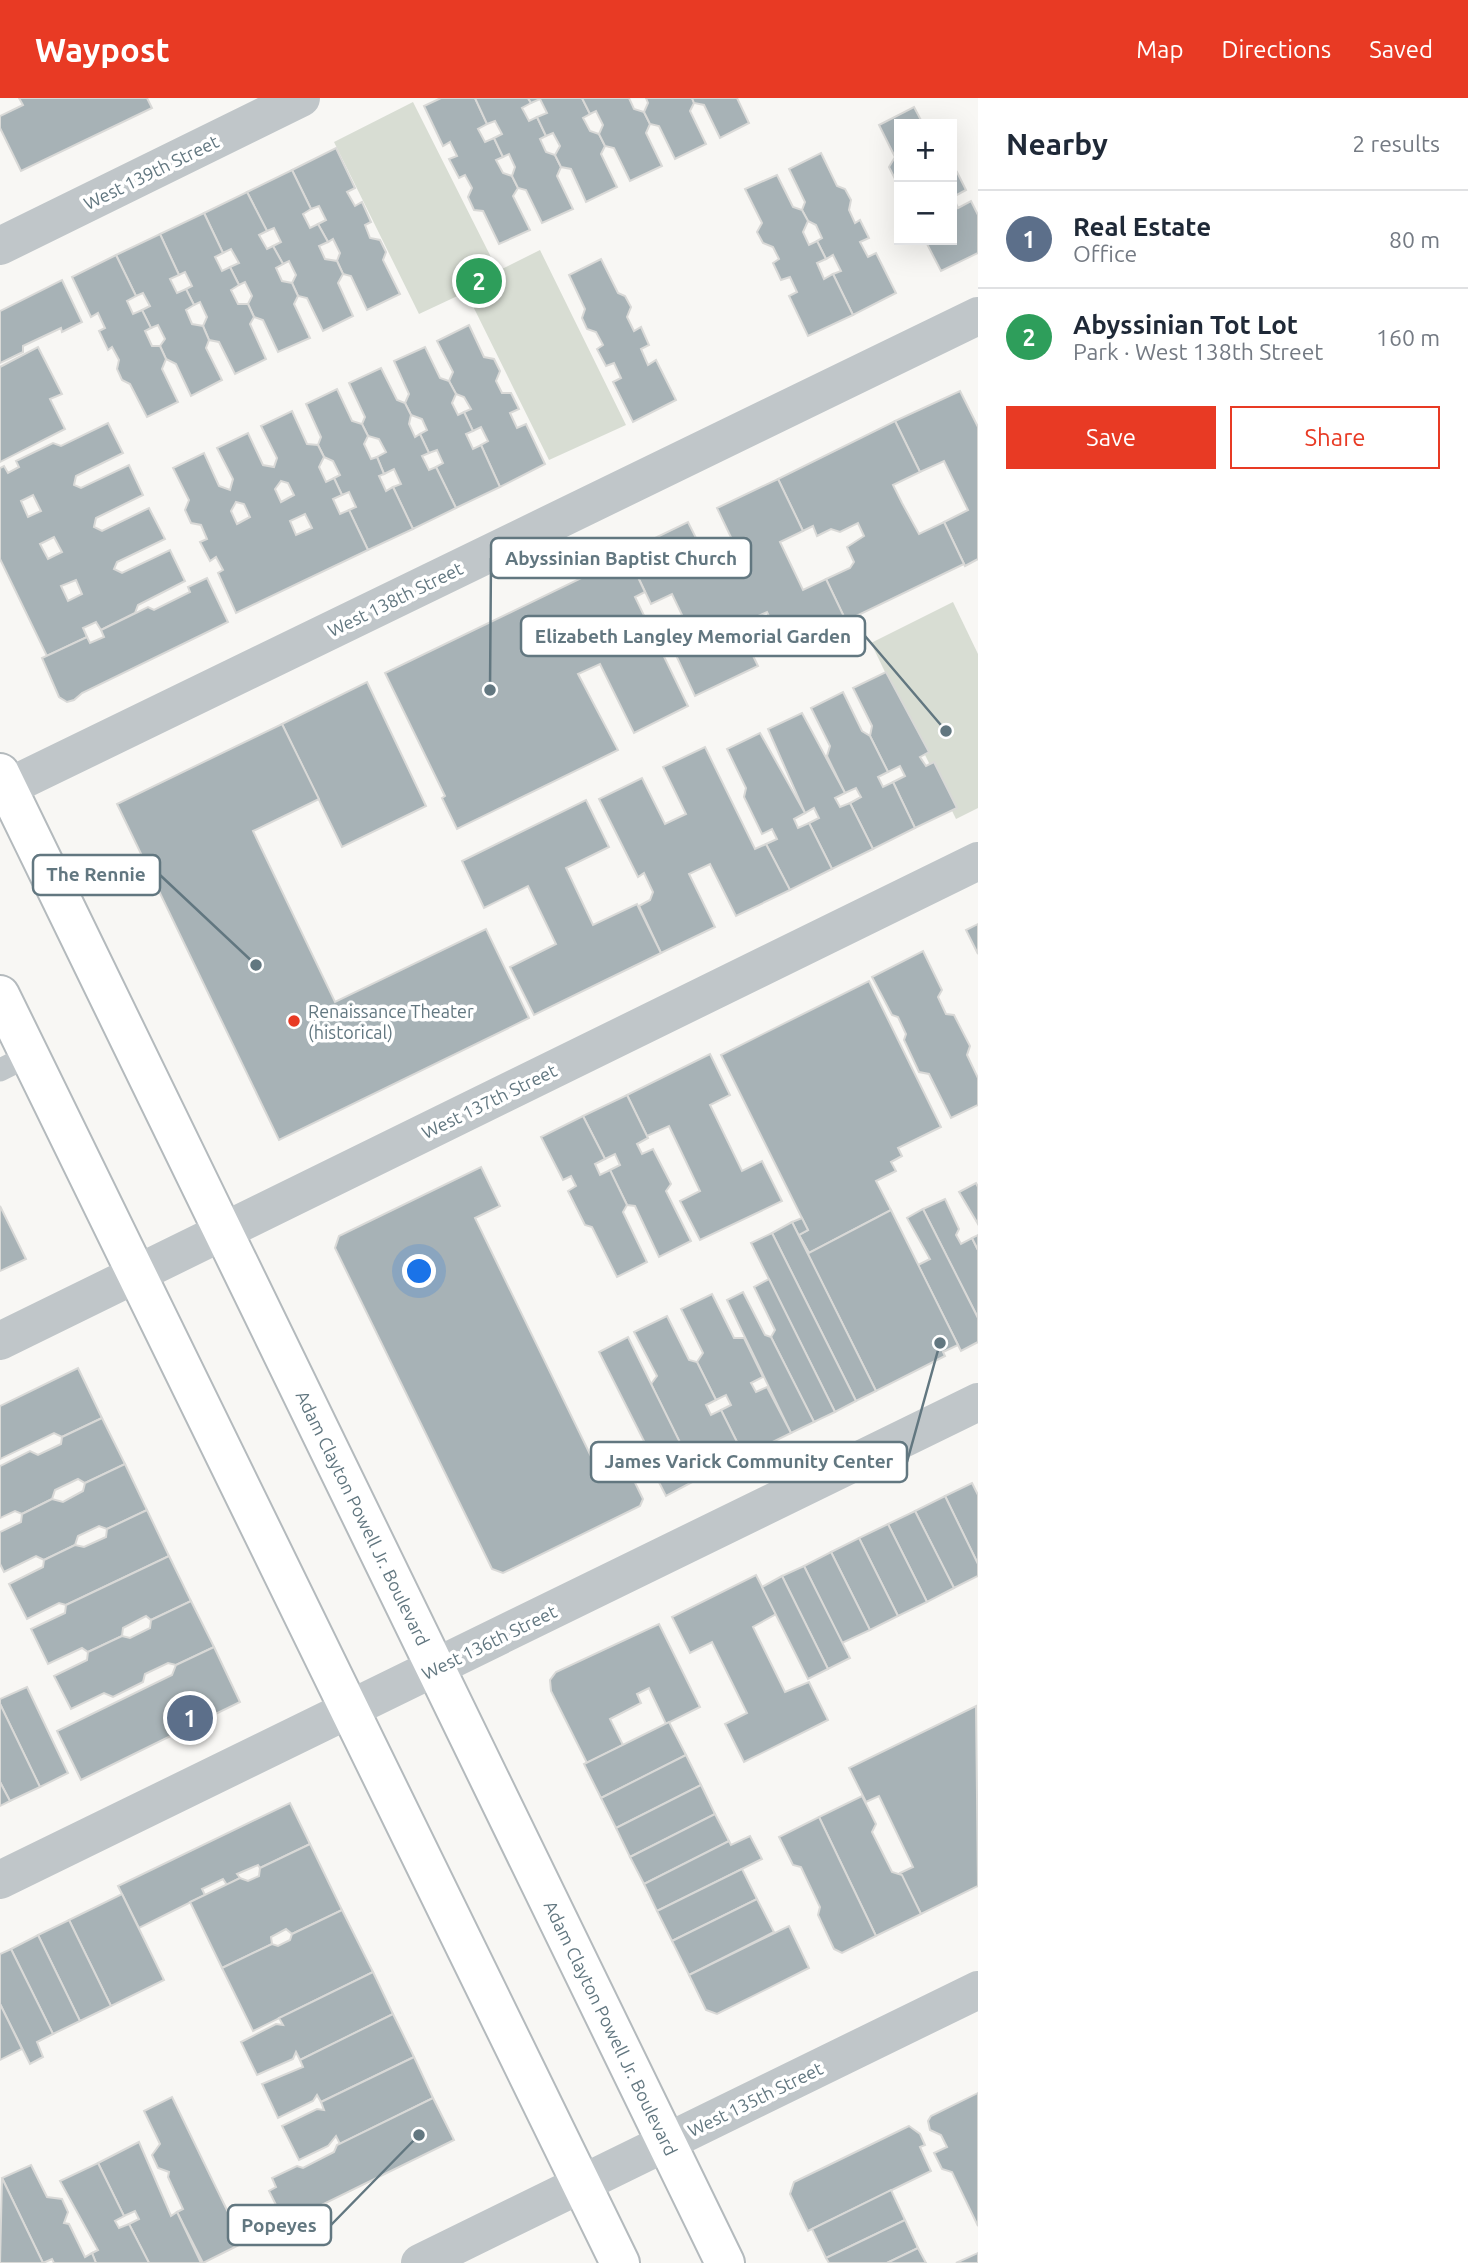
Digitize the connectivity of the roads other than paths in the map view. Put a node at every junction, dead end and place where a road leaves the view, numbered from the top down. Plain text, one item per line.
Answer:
1 (301, 98) edge
2 (0, 246) edge
3 (978, 316) edge
4 (2, 784) edge
5 (978, 861) edge
6 (0, 995) edge
7 (15, 1063) edge
8 (226, 1232) junction
9 (137, 1274) junction
10 (0, 1340) edge
11 (978, 1402) edge
12 (436, 1668) junction
13 (351, 1709) junction
14 (0, 1880) edge
15 (978, 1990) edge
16 (667, 2142) junction
17 (581, 2184) junction
18 (420, 2263) edge
19 (620, 2263) edge
20 (725, 2263) edge

1 - 2 street, West 139th Street
3 - 4 street, West 138th Street
4 - 8 main road, Adam Clayton Powell Jr. Boulevard
5 - 8 street, West 137th Street
6 - 7 main road
7 - 9 main road
8 - 9 street, West 137th Street
8 - 12 main road, Adam Clayton Powell Jr. Boulevard
9 - 10 street, West 137th Street
9 - 13 main road
11 - 12 street, West 136th Street
12 - 13 street, West 136th Street
12 - 16 main road, Adam Clayton Powell Jr. Boulevard
13 - 14 street, West 136th Street
13 - 17 main road
15 - 16 street, West 135th Street
16 - 17 street, West 135th Street
16 - 20 main road, Adam Clayton Powell Jr. Boulevard
17 - 18 street, West 135th Street
17 - 19 main road

